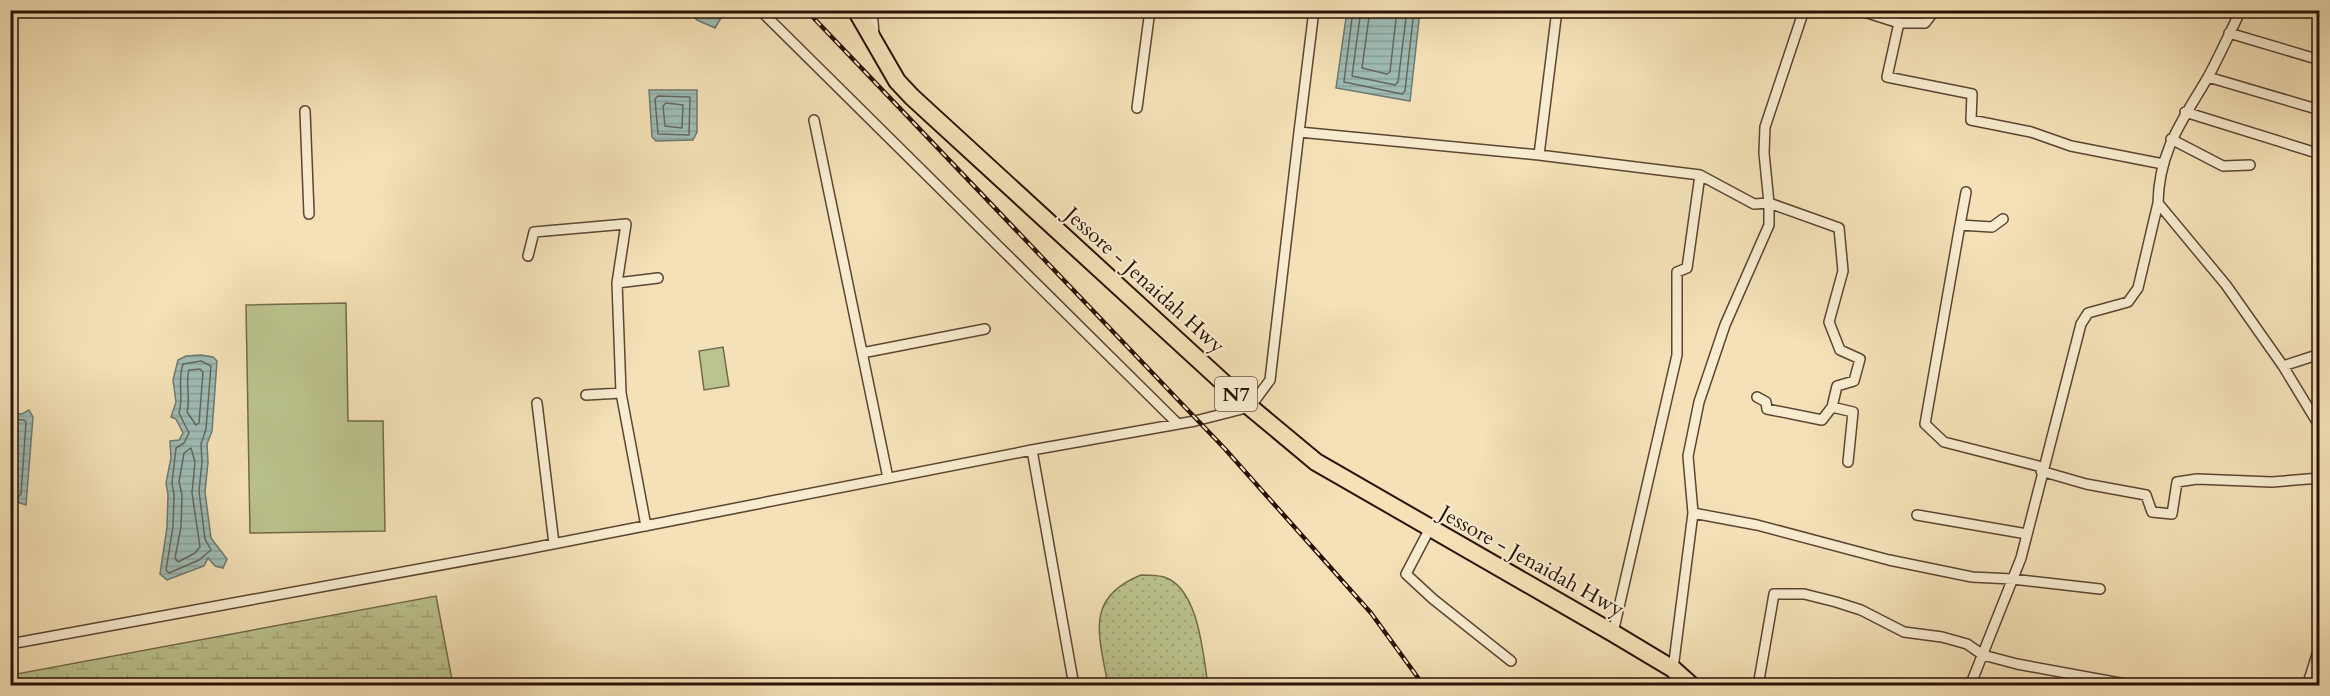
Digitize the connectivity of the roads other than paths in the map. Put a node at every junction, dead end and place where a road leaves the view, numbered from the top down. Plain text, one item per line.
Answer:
1 (760, 10) edge
2 (856, 10) edge
3 (872, 10) edge
4 (1150, 10) edge
5 (1314, 10) edge
6 (1557, 10) edge
7 (1804, 10) edge
8 (1858, 10) edge
9 (1935, 10) edge
10 (2241, 10) edge
11 (1899, 23) junction
12 (2229, 33) junction
13 (875, 45) junction
14 (2319, 60) edge
15 (2208, 76) junction
16 (1137, 108) dead end
17 (2319, 110) edge
18 (306, 111) dead end
19 (2185, 112) junction
20 (814, 120) dead end
21 (1299, 132) junction
22 (2170, 139) junction
23 (2319, 154) edge
24 (1539, 155) junction
25 (2163, 164) junction
26 (2250, 165) dead end
27 (1700, 175) junction
28 (1966, 192) dead end
29 (1769, 203) junction
30 (2158, 203) junction
31 (309, 214) dead end
32 (2003, 219) dead end
33 (1960, 225) junction
34 (528, 256) dead end
35 (658, 278) dead end
36 (617, 283) junction
37 (986, 328) dead end
38 (862, 353) junction
39 (2319, 354) edge
40 (2283, 366) junction
41 (621, 393) junction
42 (586, 395) dead end
43 (1757, 397) dead end
44 (537, 403) dead end
45 (1250, 407) junction
46 (1832, 407) junction
47 (1178, 424) junction
48 (2319, 427) edge
49 (1032, 450) junction
50 (1848, 462) dead end
51 (2041, 469) junction
52 (888, 478) junction
53 (2319, 478) edge
54 (1693, 513) junction
55 (1917, 515) dead end
56 (646, 526) junction
57 (1430, 530) junction
58 (2027, 534) junction
59 (554, 544) junction
60 (2012, 579) junction
61 (2100, 589) dead end
62 (1613, 633) junction
63 (10, 644) edge
64 (2319, 645) edge
65 (1983, 656) junction
66 (1511, 660) dead end
67 (1673, 669) junction
68 (2315, 674) edge
69 (1074, 686) edge
70 (1692, 686) edge
71 (1758, 686) edge
72 (1970, 686) edge
73 (2136, 686) edge
74 (2307, 686) edge

1 - 47 street
2 - 13 highway, Jessore - Jenaidah Hwy / N7
3 - 13 street
4 - 16 street
5 - 21 street
6 - 24 street
7 - 29 street
8 - 11 street
9 - 11 street
10 - 12 street
11 - 25 street
12 - 14 street
12 - 15 street
13 - 45 highway, Jessore - Jenaidah Hwy / N7
15 - 17 street
15 - 19 street
18 - 31 street
19 - 22 street
19 - 23 street
20 - 38 street
21 - 24 street
21 - 45 street
22 - 25 street
22 - 26 street
24 - 27 street
25 - 30 street
27 - 29 street
27 - 62 street
28 - 33 street
29 - 46 street
29 - 54 street
30 - 40 street
30 - 51 street
32 - 33 street
33 - 51 street
34 - 36 street
35 - 36 street
36 - 41 street
37 - 38 street
38 - 52 street
39 - 40 street
40 - 48 street
41 - 42 street
41 - 56 street
43 - 46 street
44 - 59 street
45 - 47 street
45 - 57 highway, Jessore - Jenaidah Hwy / N7
46 - 50 street
47 - 49 street
49 - 52 street
49 - 69 street
51 - 53 street
51 - 58 street
52 - 56 street
54 - 60 street
54 - 67 street
55 - 58 street
56 - 59 street
57 - 62 highway, Jessore - Jenaidah Hwy / N7
57 - 66 street
58 - 60 street
59 - 63 street
60 - 61 street
60 - 65 street
62 - 67 highway, Jessore - Jenaidah Hwy / N7
64 - 68 street
65 - 71 street
65 - 72 street
65 - 73 street
67 - 70 highway, Jessore - Jenaidah Hwy / N7
68 - 74 street

